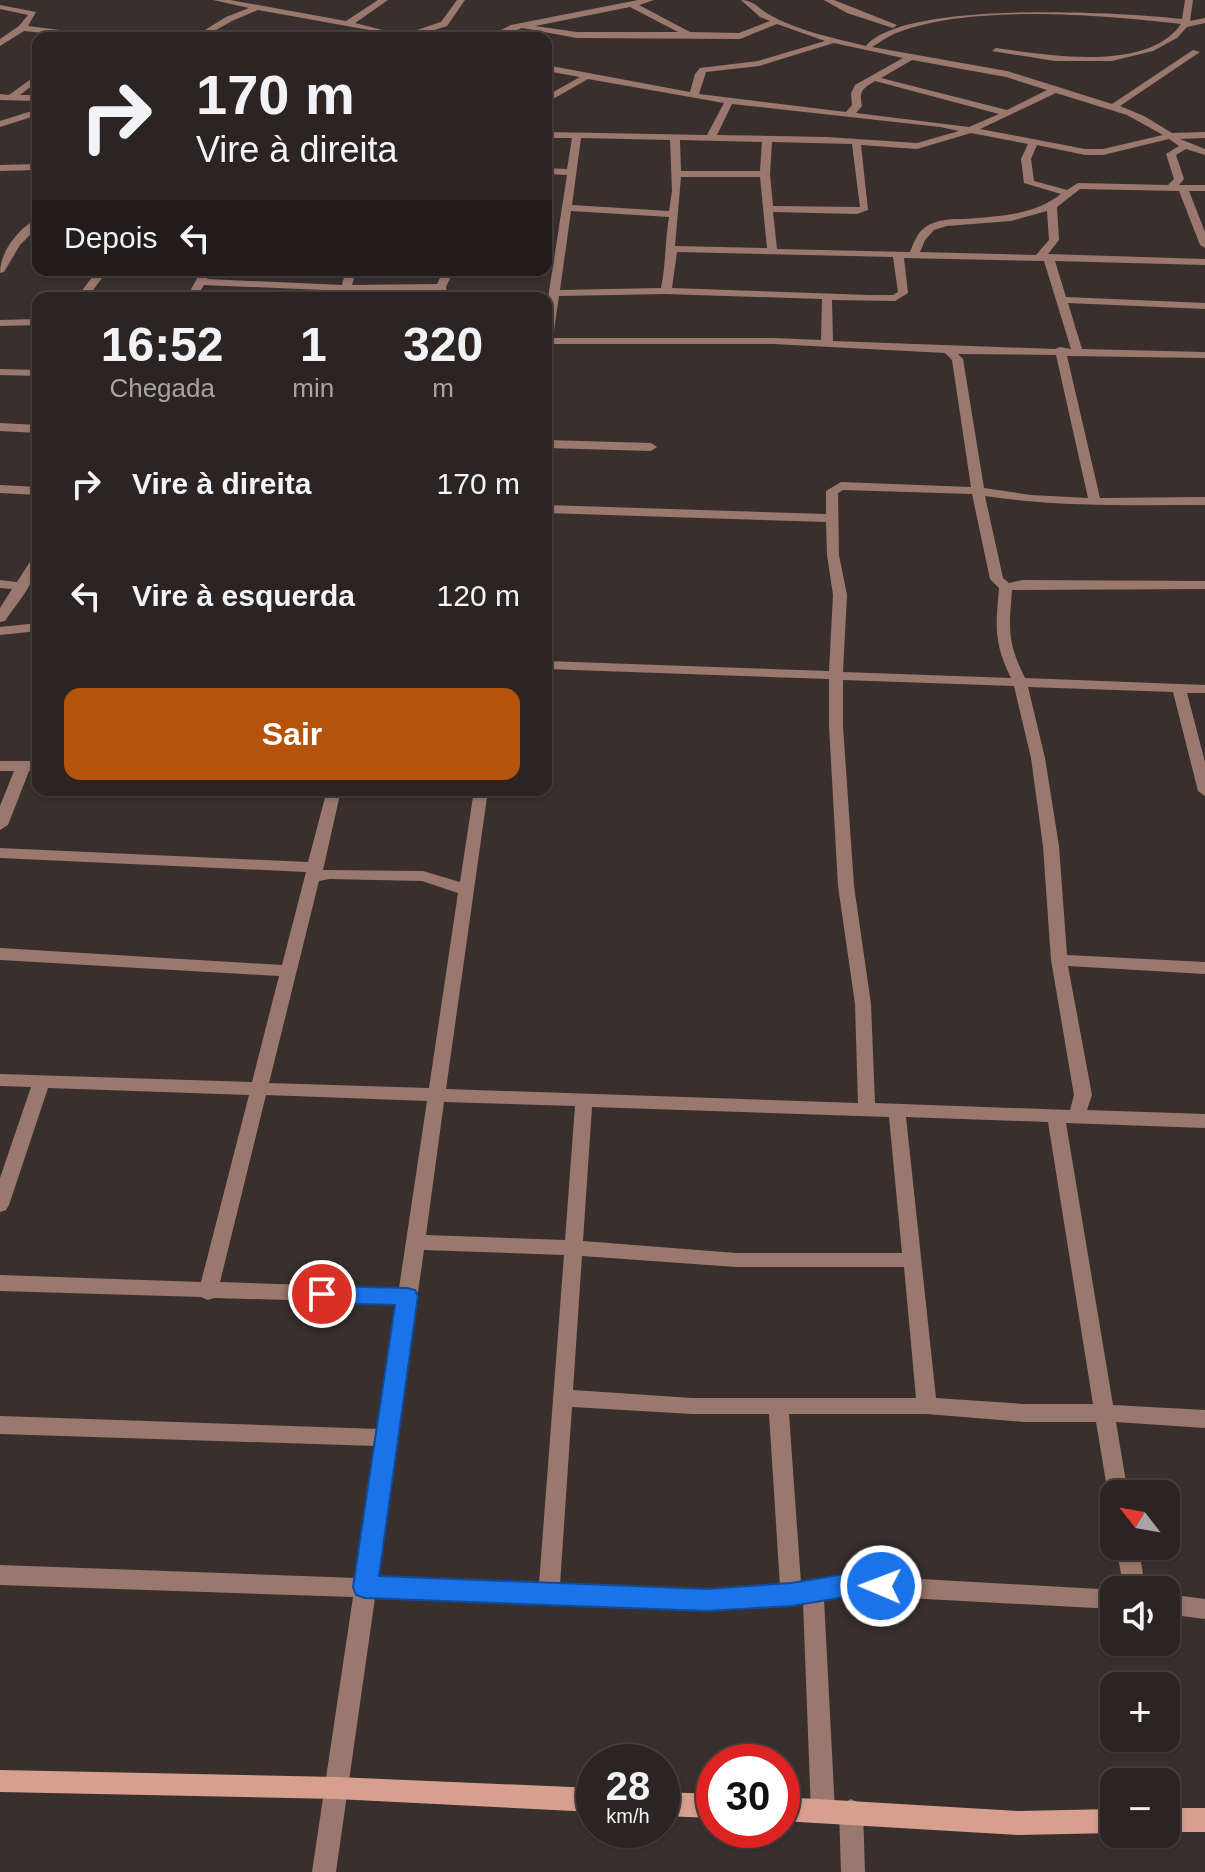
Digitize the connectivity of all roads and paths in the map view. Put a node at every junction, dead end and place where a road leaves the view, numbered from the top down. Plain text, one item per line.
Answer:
1 (217, 0) edge
2 (299, 0) edge
3 (384, 0) edge
4 (461, 0) edge
5 (650, 0) edge
6 (745, 0) edge
7 (828, 0) edge
8 (851, 0) edge
9 (1112, 0) edge
10 (1189, 0) edge
11 (1020, 2) dead end
12 (631, 4) junction
13 (1036, 4) junction
14 (0, 7) edge
15 (842, 8) junction
16 (245, 9) junction
17 (1108, 11) junction
18 (279, 13) junction
19 (1205, 20) edge
20 (775, 22) junction
21 (1185, 23) junction
22 (346, 25) junction
23 (893, 25) junction
24 (523, 26) junction
25 (22, 28) junction
26 (58, 32) edge
27 (206, 32) edge
28 (383, 32) edge
29 (424, 32) edge
30 (506, 32) edge
31 (692, 36) junction
32 (834, 41) junction
33 (0, 43) edge
34 (1163, 44) junction
35 (870, 45) junction
36 (857, 46) junction
37 (1174, 47) dead end
38 (1185, 49) dead end
39 (890, 51) junction
40 (996, 51) dead end
41 (1200, 53) edge
42 (912, 57) junction
43 (552, 70) edge
44 (585, 78) junction
45 (873, 78) junction
46 (32, 81) edge
47 (1054, 90) junction
48 (694, 95) junction
49 (5, 97) edge
50 (552, 97) edge
51 (32, 98) edge
52 (729, 101) junction
53 (1115, 106) junction
54 (1007, 113) junction
55 (32, 114) edge
56 (848, 115) junction
57 (0, 124) edge
58 (970, 129) junction
59 (552, 135) edge
60 (1205, 135) edge
61 (577, 136) junction
62 (1172, 136) junction
63 (675, 138) junction
64 (710, 139) junction
65 (767, 140) junction
66 (856, 142) junction
67 (1033, 143) junction
68 (1185, 146) junction
69 (1205, 152) edge
70 (32, 167) edge
71 (0, 168) edge
72 (552, 171) edge
73 (572, 172) junction
74 (676, 174) junction
75 (765, 174) junction
76 (1171, 187) junction
77 (1183, 187) junction
78 (1205, 188) edge
79 (1067, 193) junction
80 (1052, 206) junction
81 (566, 208) junction
82 (769, 209) junction
83 (674, 211) junction
84 (32, 227) edge
85 (1205, 245) edge
86 (671, 249) junction
87 (772, 251) junction
88 (554, 253) edge
89 (898, 253) junction
90 (915, 253) junction
91 (1044, 257) junction
92 (1205, 262) edge
93 (0, 270) edge
94 (98, 276) edge
95 (204, 276) edge
96 (349, 276) edge
97 (200, 282) junction
98 (346, 288) junction
99 (666, 291) junction
100 (86, 292) edge
101 (194, 292) edge
102 (423, 292) edge
103 (554, 293) junction
104 (827, 298) junction
105 (1062, 300) junction
106 (552, 305) edge
107 (1205, 306) edge
108 (32, 322) edge
109 (4, 323) edge
110 (0, 337) edge
111 (552, 341) edge
112 (827, 344) junction
113 (948, 350) junction
114 (1060, 350) junction
115 (1077, 351) junction
116 (1205, 355) edge
117 (0, 372) edge
118 (32, 373) edge
119 (1, 428) edge
120 (32, 429) edge
121 (552, 444) edge
122 (651, 447) dead end
123 (0, 489) edge
124 (32, 491) edge
125 (979, 491) junction
126 (1205, 501) edge
127 (1095, 502) junction
128 (552, 509) edge
129 (832, 518) junction
130 (32, 570) edge
131 (996, 571) junction
132 (0, 584) edge
133 (1023, 584) junction
134 (1205, 585) edge
135 (23, 586) junction
136 (1006, 587) junction
137 (3, 624) edge
138 (32, 626) edge
139 (552, 665) edge
140 (837, 676) junction
141 (1020, 682) junction
142 (1179, 688) junction
143 (1205, 689) edge
144 (0, 766) edge
145 (31, 766) edge
146 (1205, 791) edge
147 (333, 796) edge
148 (480, 796) edge
149 (0, 825) edge
150 (0, 853) edge
151 (316, 872) junction
152 (467, 890) junction
153 (0, 954) edge
154 (1059, 960) junction
155 (1205, 968) edge
156 (290, 971) junction
157 (0, 1080) edge
158 (42, 1080) junction
159 (259, 1087) junction
160 (437, 1095) junction
161 (1083, 1095) junction
162 (584, 1100) junction
163 (867, 1109) junction
164 (897, 1111) junction
165 (1066, 1116) junction
166 (1110, 1118) junction
167 (1205, 1121) edge
168 (4, 1173) edge
169 (0, 1205) edge
170 (415, 1242) junction
171 (571, 1248) junction
172 (914, 1260) junction
173 (0, 1283) edge
174 (208, 1292) junction
175 (407, 1296) junction
176 (561, 1398) junction
177 (778, 1405) junction
178 (927, 1406) junction
179 (1103, 1413) junction
180 (1205, 1419) edge
181 (0, 1425) edge
182 (387, 1438) junction
183 (1115, 1480) edge
184 (0, 1575) edge
185 (365, 1587) junction
186 (802, 1592) junction
187 (549, 1594) junction
188 (1100, 1598) edge
189 (1180, 1606) edge
190 (1205, 1609) edge
191 (0, 1781) edge
192 (336, 1788) junction
193 (576, 1799) edge
194 (800, 1810) edge
195 (823, 1811) junction
196 (851, 1811) junction
197 (1180, 1820) edge
198 (1205, 1820) edge
199 (1100, 1821) edge
200 (324, 1872) edge
201 (853, 1872) edge

1 - 16 street
2 - 18 street
3 - 22 street
4 - 29 street
5 - 12 street
6 - 20 street
7 - 15 street
8 - 15 street
9 - 17 street
10 - 21 street
11 - 13 street
12 - 24 street
12 - 31 street
13 - 17 street
13 - 23 street
14 - 25 street
15 - 23 street
16 - 18 street
16 - 27 street
17 - 21 street
18 - 22 street
19 - 21 street
20 - 31 street
20 - 32 street
21 - 34 street
22 - 28 street
23 - 35 street
24 - 30 street
24 - 31 street
25 - 26 street
25 - 33 street
32 - 36 street
32 - 48 street
34 - 37 street
34 - 40 street
35 - 36 street
35 - 39 street
36 - 39 street
38 - 41 street
39 - 42 street
41 - 53 street
42 - 45 street
42 - 47 street
43 - 44 street
44 - 48 street
44 - 50 street
45 - 54 street
45 - 56 street
46 - 49 street
47 - 53 street
47 - 54 street
48 - 52 street
49 - 51 street
52 - 56 street
52 - 64 street
53 - 62 street
54 - 58 street
55 - 57 street
56 - 58 street
58 - 66 street
58 - 67 street
59 - 61 street
60 - 62 street
61 - 63 street
61 - 73 street
62 - 67 street
62 - 68 street
63 - 64 street
63 - 74 street
64 - 65 street
65 - 66 street
65 - 75 street
66 - 82 street
67 - 79 street
68 - 69 street
68 - 76 street
70 - 71 street
72 - 73 street
73 - 81 street
74 - 75 street
74 - 83 street
75 - 82 street
76 - 77 street
76 - 79 street
77 - 78 street
77 - 85 street
79 - 80 street
80 - 90 street
80 - 91 street
81 - 83 street
81 - 88 street
82 - 87 street
83 - 86 street
84 - 93 street
86 - 87 street
86 - 99 street
87 - 89 street
88 - 103 street
89 - 90 street
89 - 104 street
90 - 91 street
91 - 92 street
91 - 105 street
94 - 100 street
95 - 97 street
96 - 98 street
97 - 98 street
97 - 101 street
98 - 102 street
99 - 103 street
99 - 104 street
103 - 106 street
104 - 112 street
105 - 107 street
105 - 115 street
108 - 109 street
109 - 110 street
111 - 112 street
112 - 113 street
113 - 114 street
113 - 125 street
114 - 115 street
114 - 127 street
115 - 116 street
117 - 118 street
119 - 120 street
121 - 122 street
123 - 124 street
125 - 127 street
125 - 129 street
125 - 131 street
126 - 127 street
128 - 129 street
129 - 140 street
130 - 135 street
131 - 133 street
131 - 136 street
132 - 135 street
133 - 134 street
133 - 136 street
135 - 137 street
136 - 141 street
137 - 138 street
139 - 140 street
140 - 141 street
140 - 163 street
141 - 142 street
141 - 154 street
142 - 143 street
142 - 146 street
144 - 145 street
145 - 149 street
147 - 151 street
148 - 152 street
150 - 151 street
151 - 152 street
151 - 156 street
152 - 160 street
153 - 156 street
154 - 155 street
154 - 161 street
156 - 159 street
157 - 158 street
158 - 159 street
158 - 168 street
159 - 160 street
159 - 174 street
160 - 162 street
160 - 170 street
161 - 165 street
161 - 166 street
162 - 163 street
162 - 171 street
163 - 164 street
164 - 165 street
164 - 172 street
165 - 166 street
165 - 179 street
166 - 167 street
168 - 169 street
170 - 171 street
170 - 175 street
171 - 172 street
171 - 176 street
172 - 178 street
173 - 174 street
174 - 175 street
175 - 182 street
176 - 177 street
176 - 187 street
177 - 178 street
177 - 186 street
178 - 179 street
179 - 180 street
179 - 183 street
181 - 182 street
182 - 185 street
184 - 185 street
185 - 187 street
185 - 192 street
186 - 187 street
186 - 188 street
186 - 195 street
189 - 190 street
191 - 192 street
192 - 193 street
192 - 200 street
194 - 195 street
195 - 196 street
196 - 199 street
196 - 201 street
197 - 198 street

